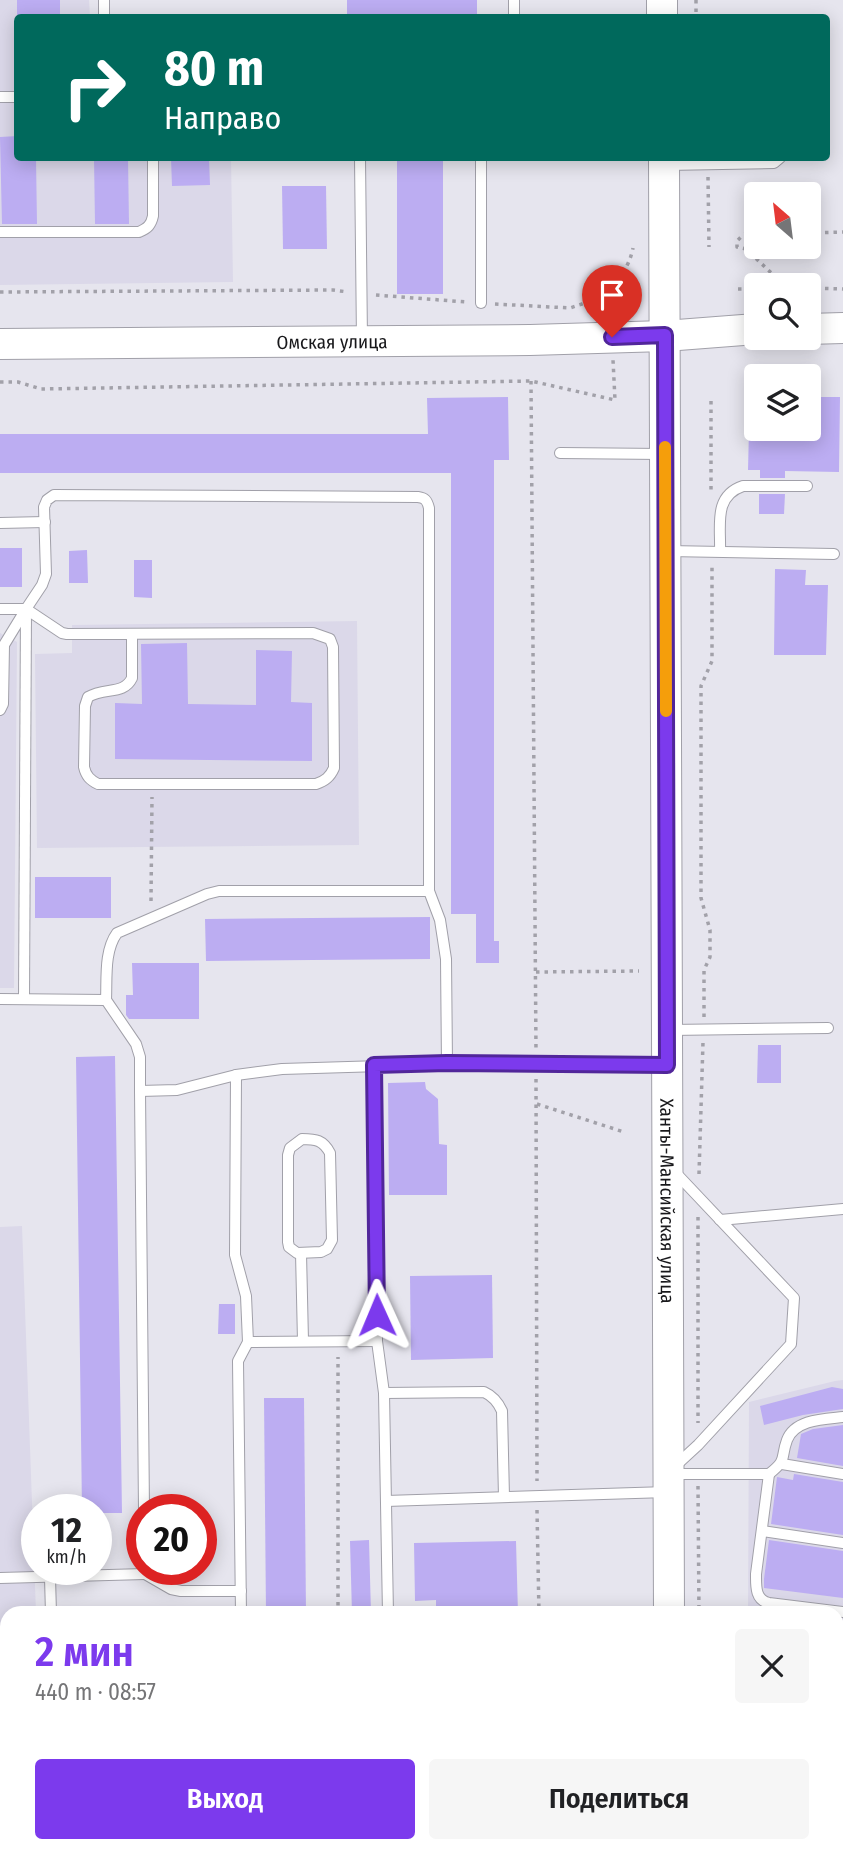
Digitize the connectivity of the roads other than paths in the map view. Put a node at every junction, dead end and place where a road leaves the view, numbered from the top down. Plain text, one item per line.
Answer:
1 (153, 161) edge
2 (360, 161) edge
3 (481, 161) edge
4 (664, 161) edge
5 (776, 161) edge
6 (0, 232) edge
7 (481, 303) road end
8 (821, 328) edge
9 (843, 328) edge
10 (744, 330) edge
11 (665, 335) junction
12 (362, 342) junction
13 (0, 344) edge
14 (560, 453) dead end
15 (665, 454) junction
16 (807, 486) dead end
17 (45, 522) junction
18 (0, 523) edge
19 (665, 551) junction
20 (716, 551) junction
21 (834, 554) dead end
22 (0, 609) edge
23 (26, 609) junction
24 (132, 634) junction
25 (0, 710) edge
26 (429, 891) junction
27 (0, 999) edge
28 (24, 999) junction
29 (106, 1000) junction
30 (828, 1028) dead end
31 (667, 1030) junction
32 (447, 1063) junction
33 (374, 1065) junction
34 (667, 1065) junction
35 (236, 1076) junction
36 (140, 1091) junction
37 (667, 1163) junction
38 (843, 1209) edge
39 (720, 1220) junction
40 (301, 1253) junction
41 (303, 1341) junction
42 (377, 1341) junction
43 (248, 1342) junction
44 (384, 1393) junction
45 (843, 1417) edge
46 (782, 1464) junction
47 (769, 1474) junction
48 (843, 1474) edge
49 (669, 1480) junction
50 (144, 1494) edge
51 (504, 1497) junction
52 (386, 1501) junction
53 (762, 1531) junction
54 (843, 1543) edge
55 (0, 1578) edge
56 (21, 1578) edge
57 (50, 1585) edge
58 (165, 1585) edge
59 (241, 1591) junction
60 (51, 1606) edge
61 (241, 1606) edge
62 (388, 1606) edge
63 (669, 1606) edge
64 (794, 1606) edge

1 - 6 lane
2 - 12 lane
3 - 7 lane
4 - 5 lane
4 - 11 main road, Ханты-Мансийская улица
8 - 9 main road
10 - 11 main road, Омская улица
11 - 12 main road, Омская улица
11 - 15 main road, Ханты-Мансийская улица
12 - 13 main road, Омская улица
14 - 15 lane
15 - 19 main road, Ханты-Мансийская улица
16 - 20 lane
17 - 18 lane
17 - 23 lane
17 - 26 lane
19 - 20 lane
19 - 31 main road, Ханты-Мансийская улица
20 - 21 lane
22 - 23 lane
23 - 24 lane
23 - 25 lane
23 - 28 lane
24 - 24 lane
26 - 29 lane
26 - 32 lane
27 - 28 lane
28 - 29 lane
29 - 36 lane
30 - 31 lane
31 - 34 main road, Ханты-Мансийская улица
32 - 33 lane
32 - 34 lane
33 - 35 lane
33 - 42 lane
34 - 37 main road, Ханты-Мансийская улица
35 - 36 lane
35 - 43 lane
36 - 50 lane
37 - 39 lane
37 - 49 main road, Ханты-Мансийская улица
38 - 39 lane
39 - 49 lane
40 - 40 lane
40 - 41 lane
41 - 42 lane
41 - 43 lane
42 - 44 lane
43 - 59 lane
44 - 51 lane
44 - 52 lane
45 - 46 lane
46 - 47 lane
46 - 48 lane
47 - 49 lane
47 - 53 lane
49 - 51 lane
49 - 63 main road, Ханты-Мансийская улица
51 - 52 lane
52 - 62 lane
53 - 54 lane
53 - 64 lane
55 - 56 lane
57 - 60 lane
58 - 59 lane
59 - 61 lane

